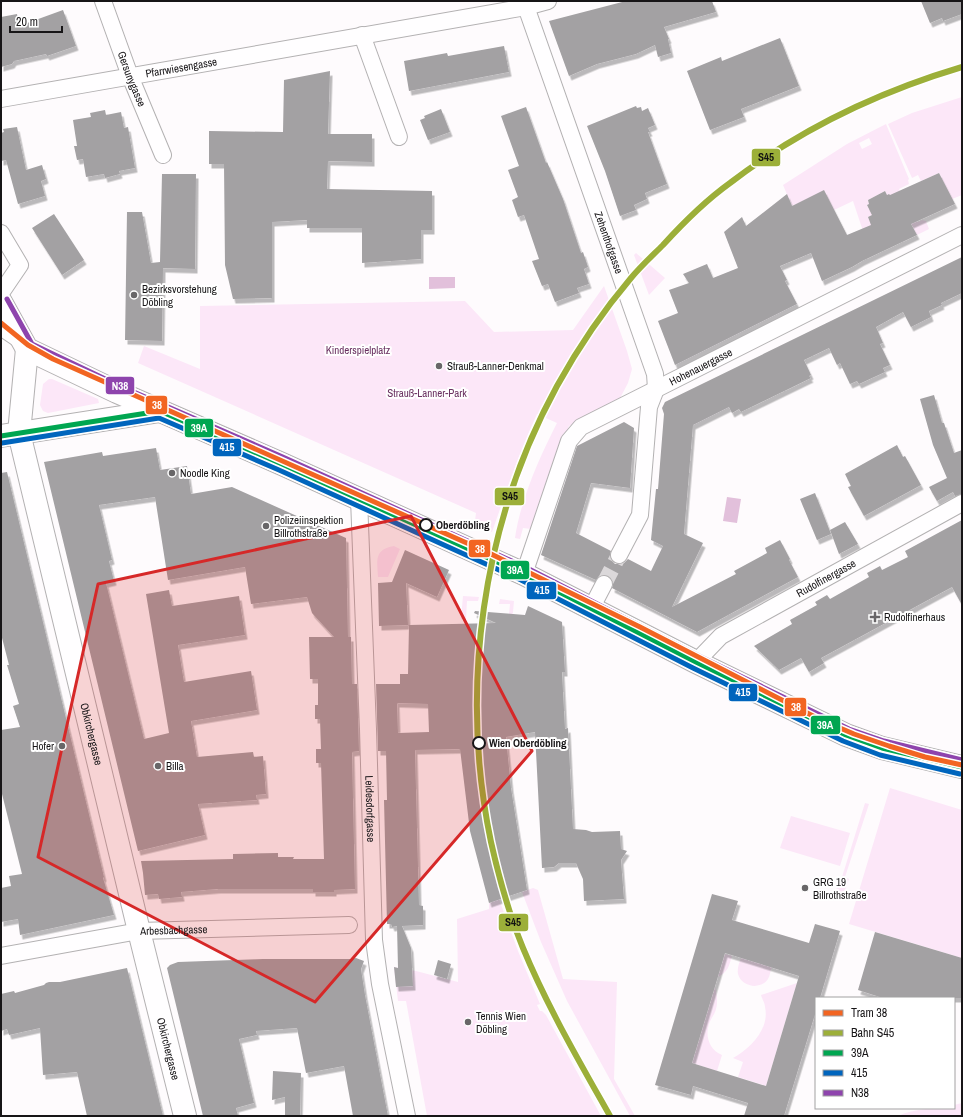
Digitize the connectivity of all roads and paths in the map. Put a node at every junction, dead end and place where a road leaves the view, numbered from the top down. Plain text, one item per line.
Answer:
1 (103, 1) edge
2 (548, 1) edge
3 (525, 4) edge
4 (362, 35) junction
5 (130, 76) junction
6 (1, 99) edge
7 (399, 137) dead end
8 (163, 156) dead end
9 (1, 233) edge
10 (962, 235) edge
11 (1, 293) edge
12 (1, 302) edge
13 (1, 332) edge
14 (27, 349) junction
15 (656, 389) junction
16 (160, 411) junction
17 (10, 434) edge
18 (359, 500) junction
19 (962, 503) edge
20 (619, 555) tunnel mouth
21 (524, 574) junction
22 (604, 584) tunnel mouth
23 (592, 608) junction
24 (696, 662) junction
25 (962, 767) edge
26 (349, 925) dead end
27 (139, 931) junction
28 (1, 956) edge
29 (185, 1116) edge
30 (407, 1116) edge

1 - 5 street, Gersunygasse
2 - 3 street, Pfarrwiesengasse
3 - 4 street, Pfarrwiesengasse
3 - 15 street, Zehenthofgasse
4 - 5 street, Pfarrwiesengasse
4 - 7 street
5 - 6 street, Pfarrwiesengasse
5 - 8 street, Gersunygasse
9 - 11 street
10 - 15 street, Hohenauergasse
12 - 14 main road
13 - 14 lane
14 - 16 main road
14 - 17 main road, Obkirchergasse
15 - 20 street, Zehenthofgasse
15 - 21 street, Hohenauergasse
16 - 17 main road
16 - 18 main road
17 - 27 main road, Obkirchergasse
18 - 21 main road
18 - 30 street, Leidesdorfgasse
19 - 24 street, Rudolfinergasse
21 - 23 main road
22 - 23 street
23 - 24 main road
24 - 25 main road
26 - 27 street, Arbesbachgasse
27 - 28 street, Arbesbachgasse
27 - 29 main road, Obkirchergasse

